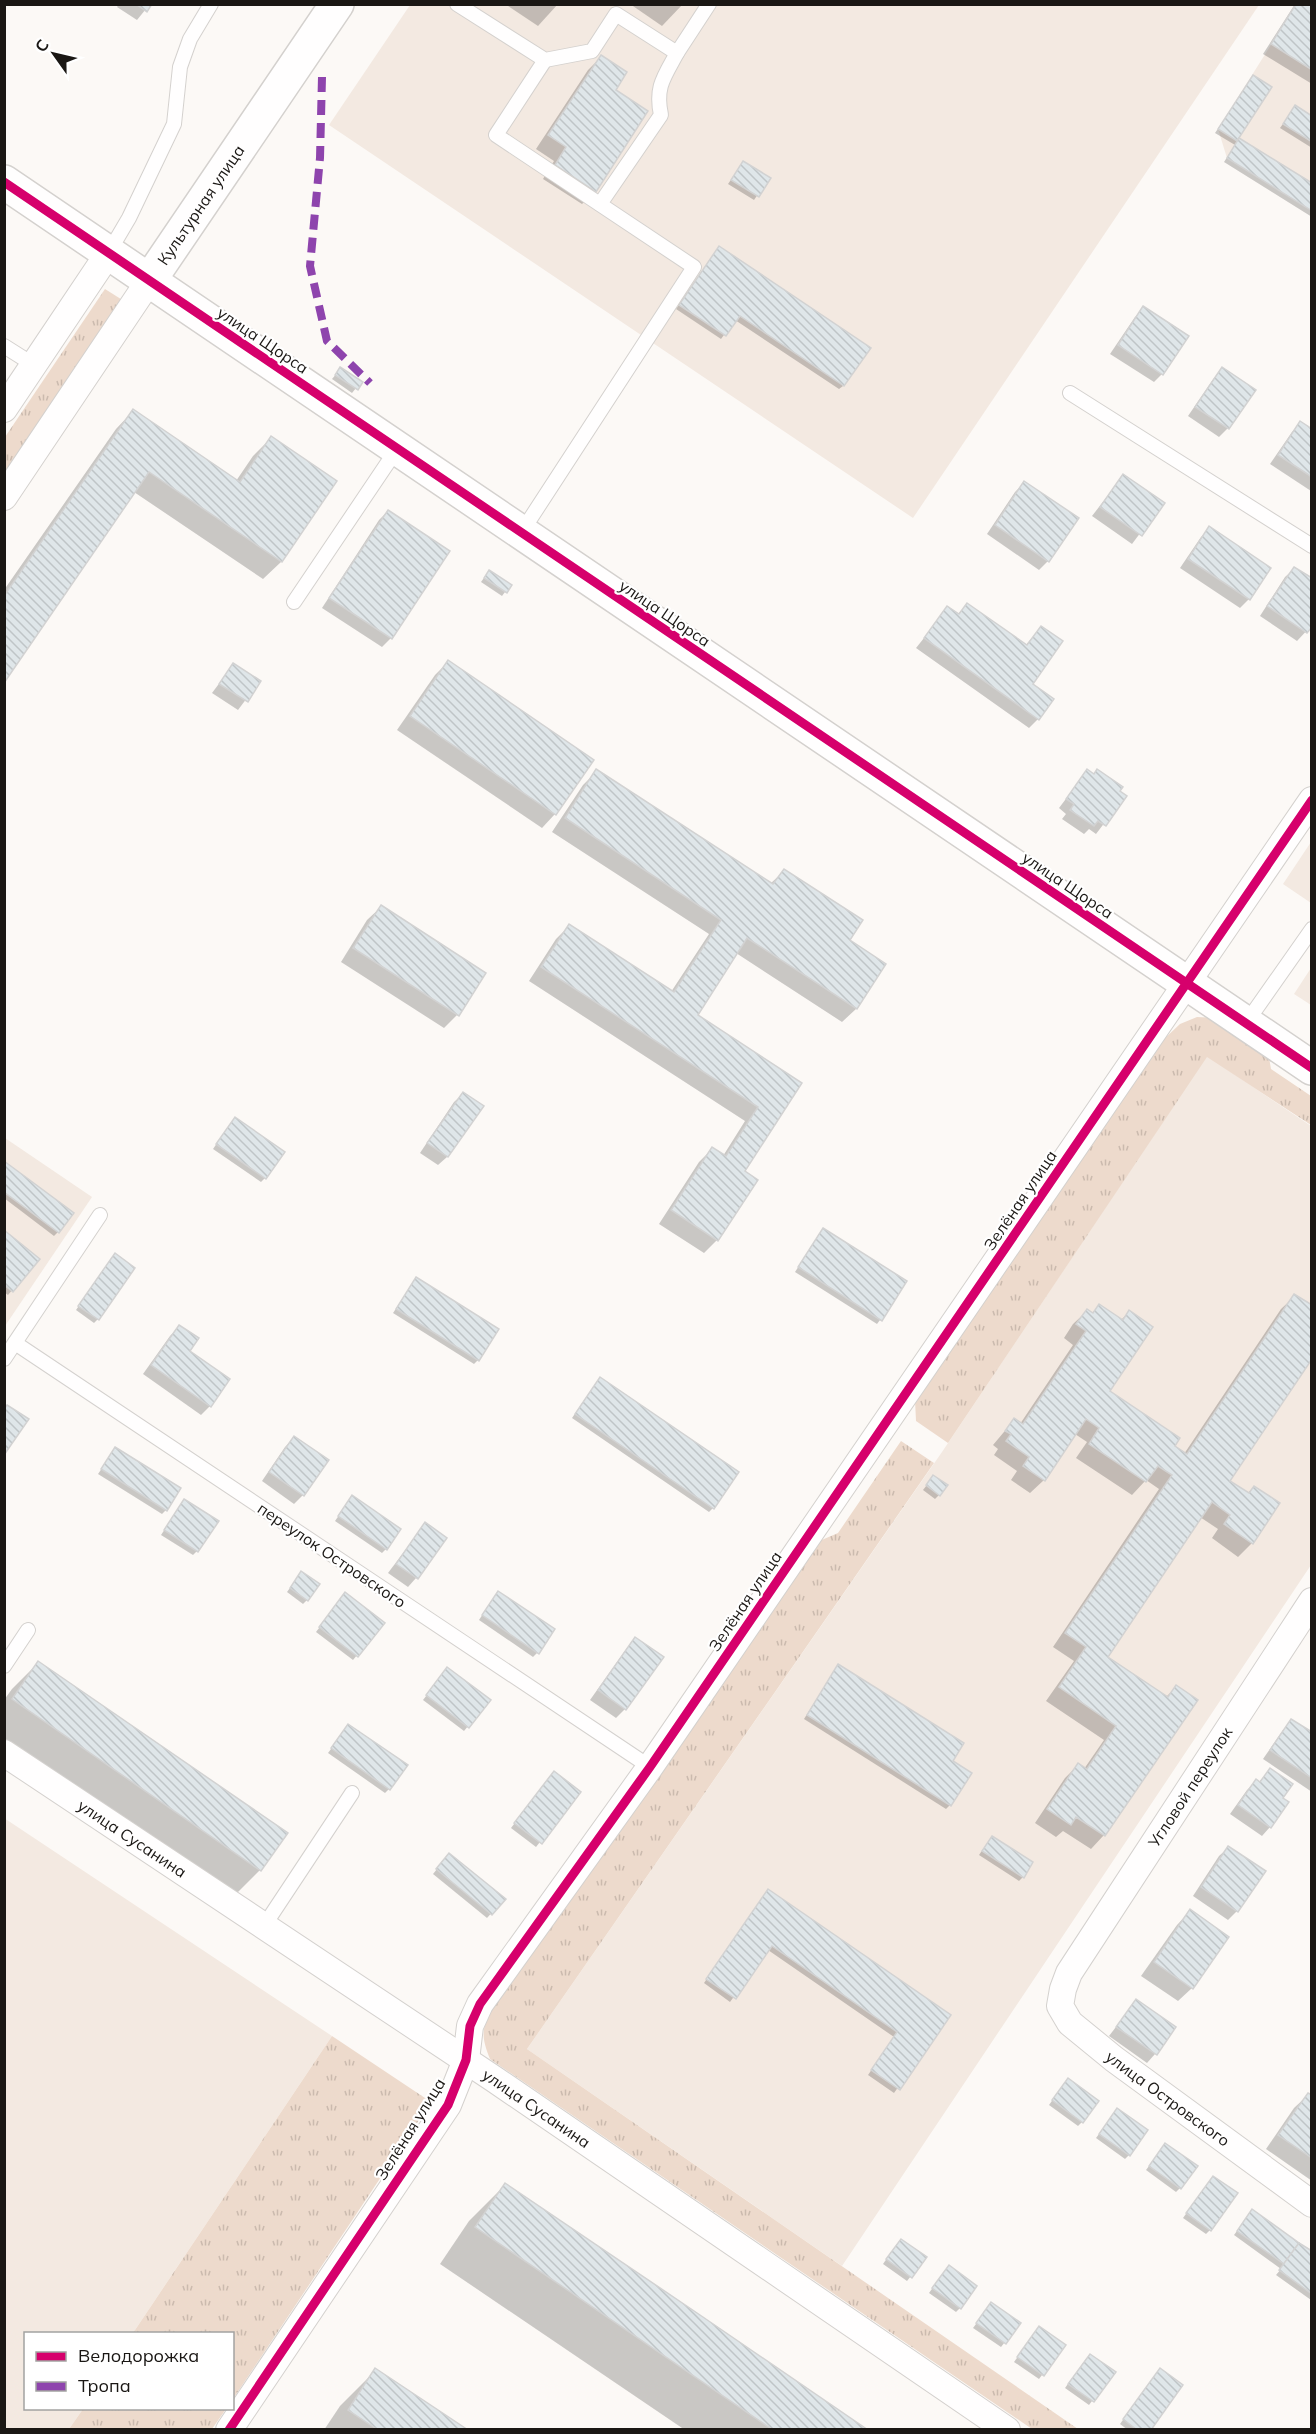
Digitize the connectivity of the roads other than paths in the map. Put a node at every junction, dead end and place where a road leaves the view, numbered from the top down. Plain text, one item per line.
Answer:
1 (211, 4) edge
2 (337, 4) edge
3 (457, 4) edge
4 (709, 4) edge
5 (677, 53) junction
6 (545, 60) junction
7 (4, 182) edge
8 (600, 204) junction
9 (109, 253) junction
10 (149, 281) junction
11 (4, 346) edge
12 (34, 365) junction
13 (1070, 393) dead end
14 (4, 409) edge
15 (397, 449) junction
16 (4, 497) edge
17 (521, 533) junction
18 (1311, 546) edge
19 (294, 602) dead end
20 (1311, 800) edge
21 (1311, 929) edge
22 (1188, 984) junction
23 (1246, 1023) junction
24 (1311, 1068) edge
25 (100, 1215) dead end
26 (15, 1343) junction
27 (4, 1359) edge
28 (1311, 1601) edge
29 (28, 1630) dead end
30 (4, 1666) edge
31 (4, 1753) edge
32 (650, 1767) junction
33 (352, 1793) dead end
34 (264, 1926) junction
35 (1069, 1973) joint
36 (466, 2060) junction
37 (1311, 2204) edge
38 (229, 2430) edge
39 (1007, 2430) edge

1 - 9 lane
2 - 10 street, Культурная улица
3 - 6 lane
4 - 5 lane
5 - 6 lane
5 - 8 lane
6 - 8 lane
7 - 9 street, улица Щорса
8 - 17 lane
9 - 10 street, улица Щорса
9 - 12 street
10 - 15 street, улица Щорса
10 - 16 street, Культурная улица
11 - 12 lane
12 - 14 street
13 - 18 lane
15 - 17 street, улица Щорса
15 - 19 lane
17 - 22 street, улица Щорса
20 - 22 street, Зелёная улица
21 - 23 lane
22 - 23 street, улица Щорса
22 - 32 street, Зелёная улица
23 - 24 street, улица Щорса
25 - 26 lane
26 - 27 lane
26 - 32 lane, переулок Островского
28 - 35 street, Угловой переулок
29 - 30 lane
31 - 34 street, улица Сусанина
32 - 36 street, Зелёная улица
33 - 34 lane
34 - 36 street, улица Сусанина
35 - 37 street, улица Островского
36 - 38 street, Зелёная улица
36 - 39 street, улица Сусанина

